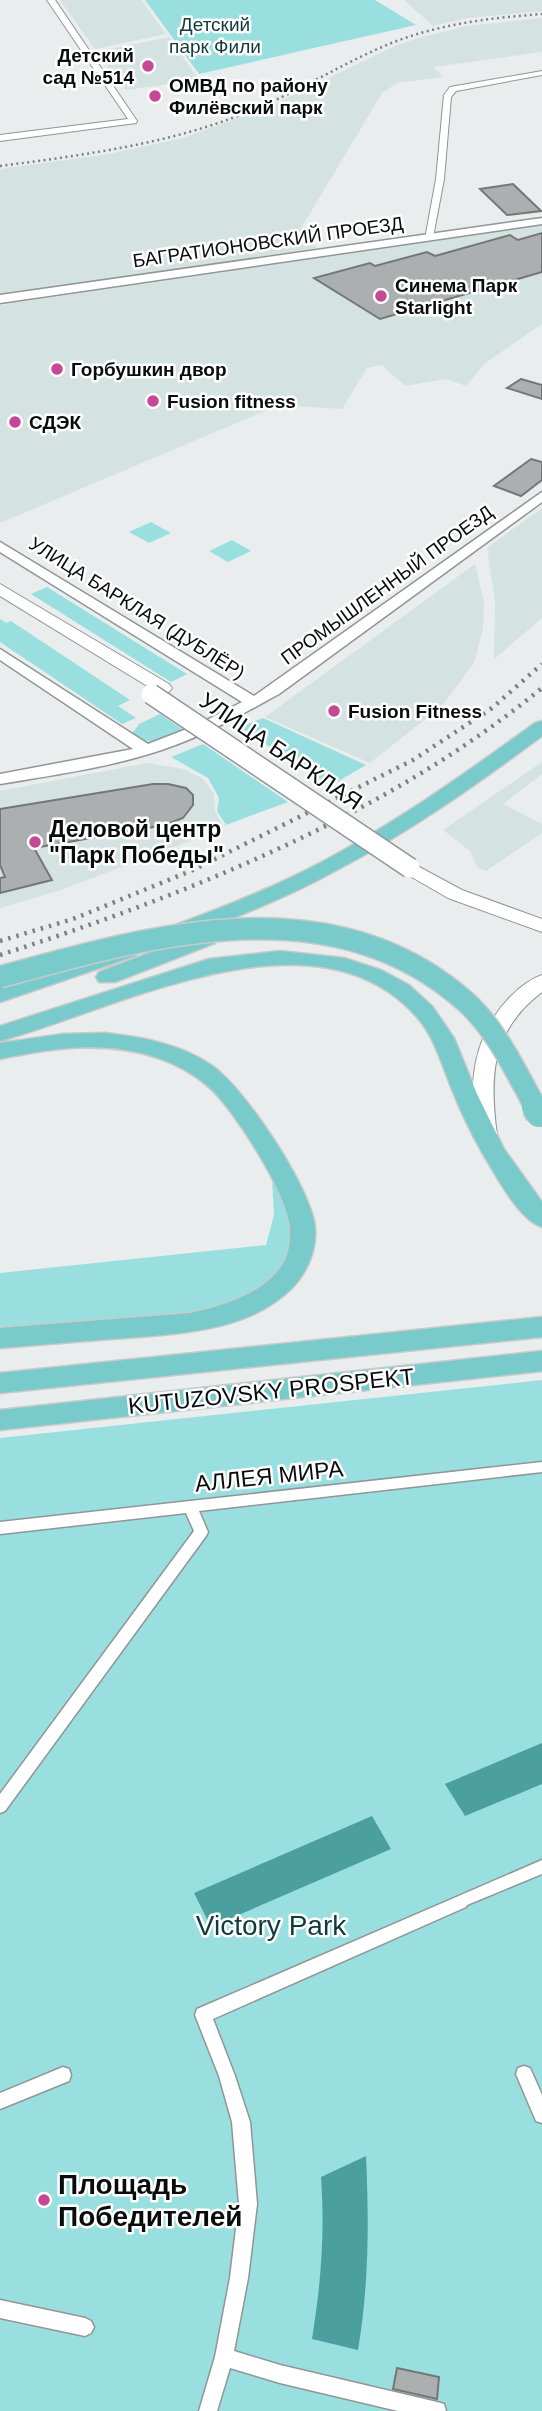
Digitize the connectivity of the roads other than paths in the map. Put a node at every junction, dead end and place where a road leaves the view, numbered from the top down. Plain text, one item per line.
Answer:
1 (51, 0) edge
2 (542, 73) edge
3 (0, 138) edge
4 (542, 221) edge
5 (428, 237) junction
6 (0, 299) edge
7 (542, 496) edge
8 (0, 546) edge
9 (0, 589) edge
10 (0, 601) edge
11 (0, 653) edge
12 (157, 691) junction
13 (253, 702) junction
14 (542, 727) edge
15 (542, 746) edge
16 (146, 750) junction
17 (0, 779) edge
18 (416, 865) junction
19 (500, 913) junction
20 (542, 913) edge
21 (542, 926) edge
22 (542, 937) edge
23 (0, 977) edge
24 (540, 980) edge
25 (0, 995) edge
26 (0, 1012) edge
27 (0, 1034) edge
28 (0, 1051) edge
29 (541, 1117) edge
30 (488, 1142) junction
31 (542, 1219) edge
32 (542, 1327) edge
33 (0, 1338) edge
34 (542, 1361) edge
35 (0, 1383) edge
36 (0, 1420) edge
37 (542, 1467) edge
38 (190, 1506) junction
39 (0, 1528) edge
40 (0, 1806) edge
41 (542, 1867) edge
42 (524, 2074) dead end
43 (63, 2075) dead end
44 (0, 2101) edge
45 (542, 2115) edge
46 (0, 2309) edge
47 (85, 2327) dead end
48 (224, 2357) junction
49 (208, 2411) edge
50 (437, 2411) edge

1 - 3 street
2 - 5 street
4 - 5 street, БАГРАТИОНОВСКИЙ ПРОЕЗД
5 - 6 street, БАГРАТИОНОВСКИЙ ПРОЕЗД
7 - 13 street, ПРОМЫШЛЕННЫЙ ПРОЕЗД
8 - 13 street, УЛИЦА БАРКЛАЯ (ДУБЛЁР)
9 - 12 main road, УЛИЦА БАРКЛАЯ
10 - 12 main road, УЛИЦА БАРКЛАЯ
11 - 16 street
12 - 18 main road, УЛИЦА БАРКЛАЯ, bridge
13 - 16 street, ПРОМЫШЛЕННЫЙ ПРОЕЗД
14 - 25 main road
15 - 26 main road
16 - 17 street
18 - 19 main road, УЛИЦА БАРКЛАЯ
18 - 20 main road, УЛИЦА БАРКЛАЯ
19 - 21 main road, УЛИЦА БАРКЛАЯ
19 - 22 main road
23 - 29 main road, bridge
24 - 30 main road
27 - 30 main road
28 - 33 main road
30 - 31 main road
32 - 35 main road, KUTUZOVSKY PROSPEKT
34 - 36 main road, KUTUZOVSKY PROSPEKT
37 - 38 street, АЛЛЕЯ МИРА
38 - 39 street, АЛЛЕЯ МИРА
38 - 40 street
41 - 48 street
42 - 45 street
43 - 44 street
46 - 47 street
48 - 49 street
48 - 50 street

